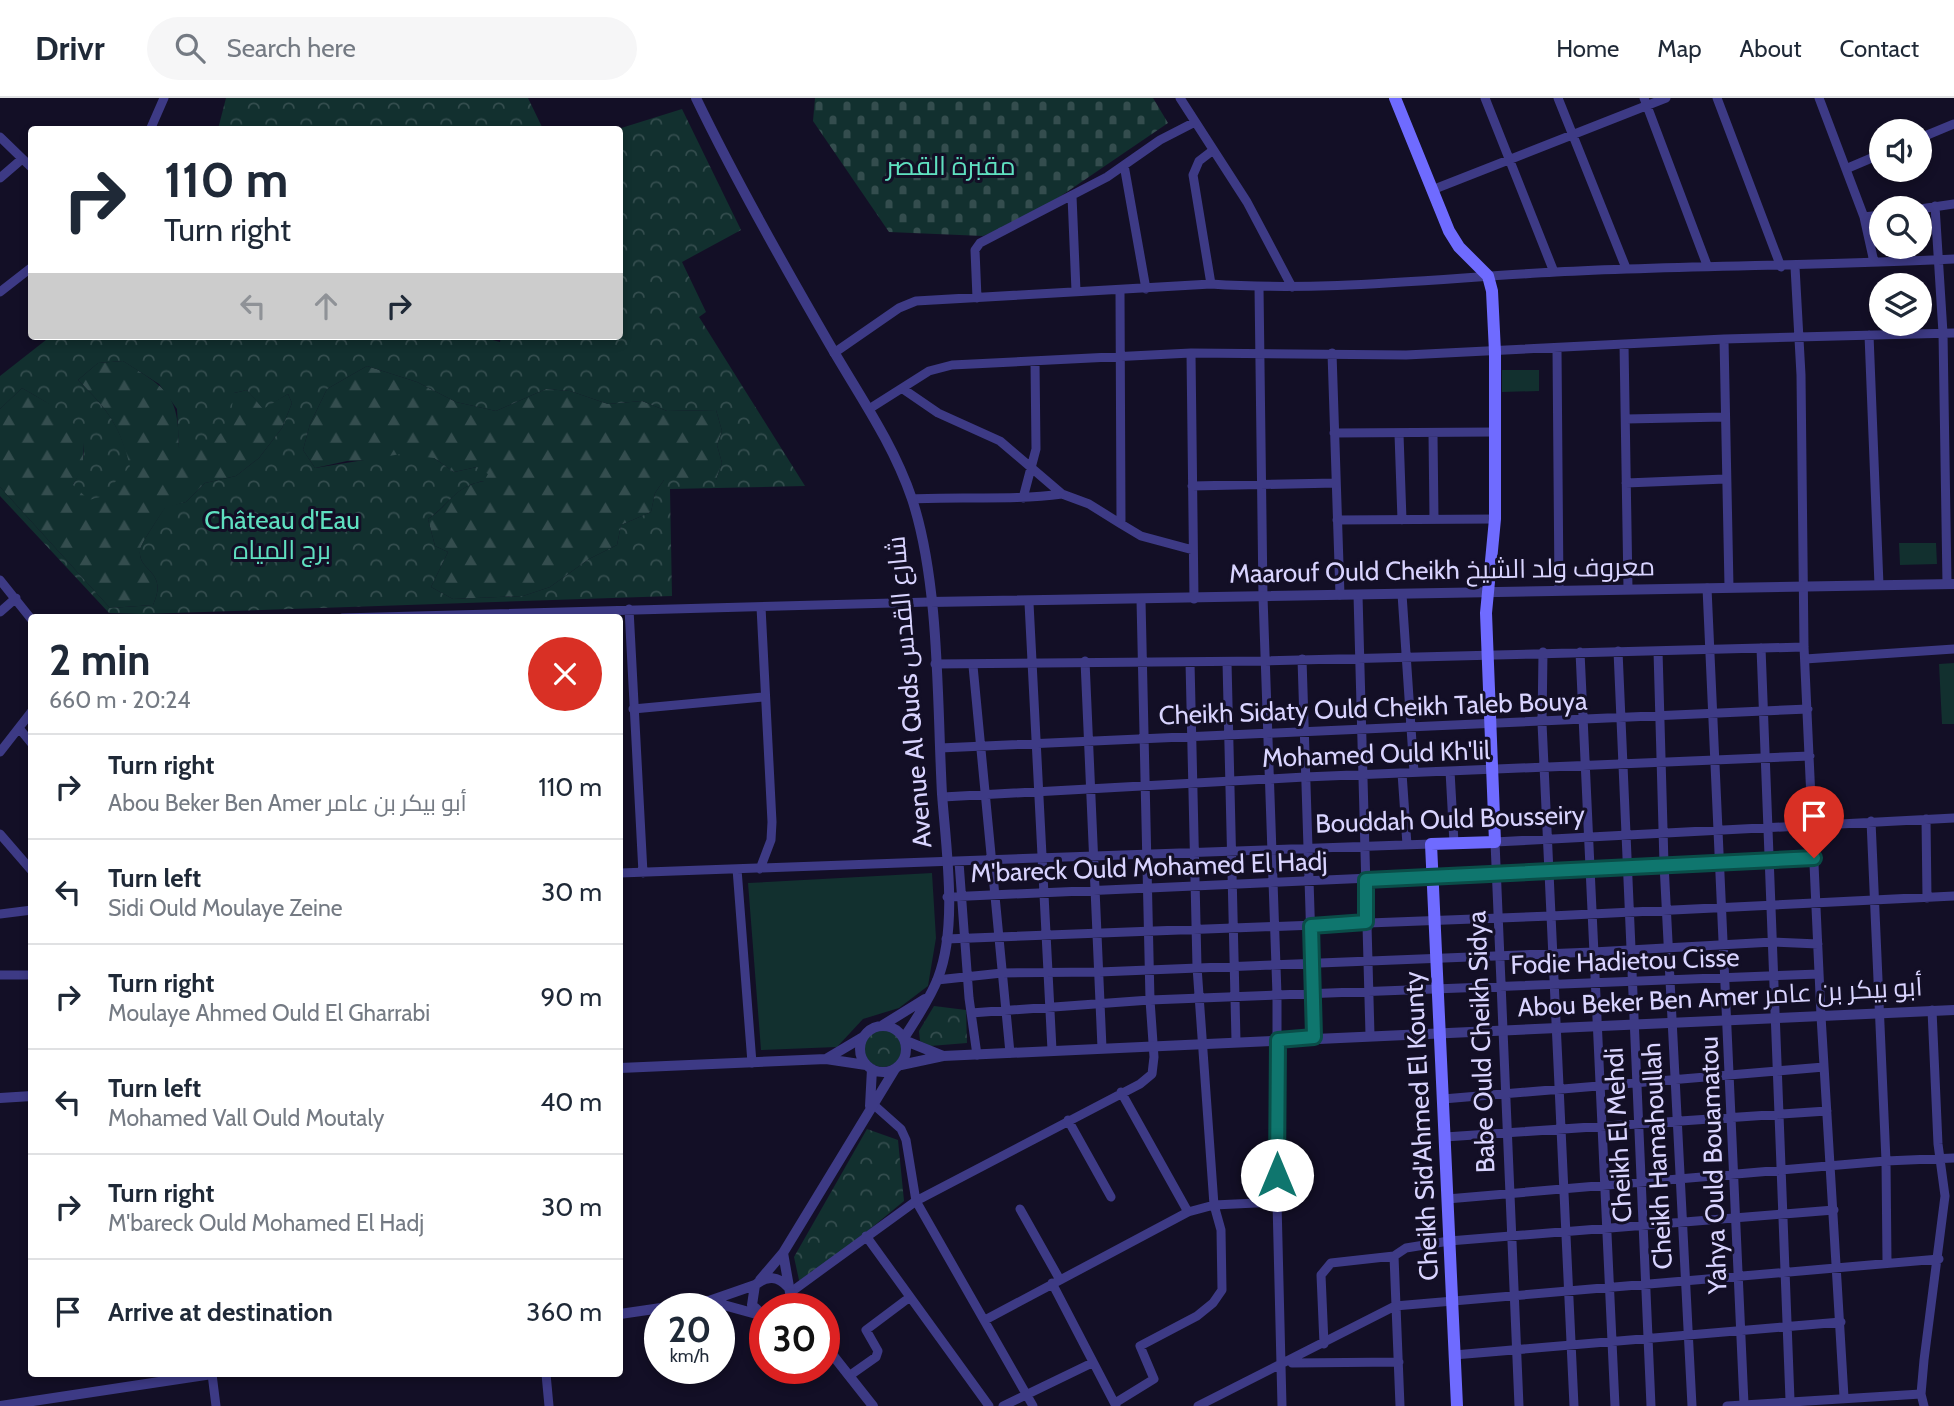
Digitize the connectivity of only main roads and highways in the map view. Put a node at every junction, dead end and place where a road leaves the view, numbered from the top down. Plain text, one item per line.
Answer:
1 (1395, 98) edge
2 (1494, 842) joint
3 (1431, 844) joint
4 (1457, 1406) edge

1 - 2 main road, Babe Ould Cheikh Sidya
2 - 3 main road, Bouddah Ould Bousseiry
3 - 4 main road, Cheikh Sid'Ahmed El Kounty

